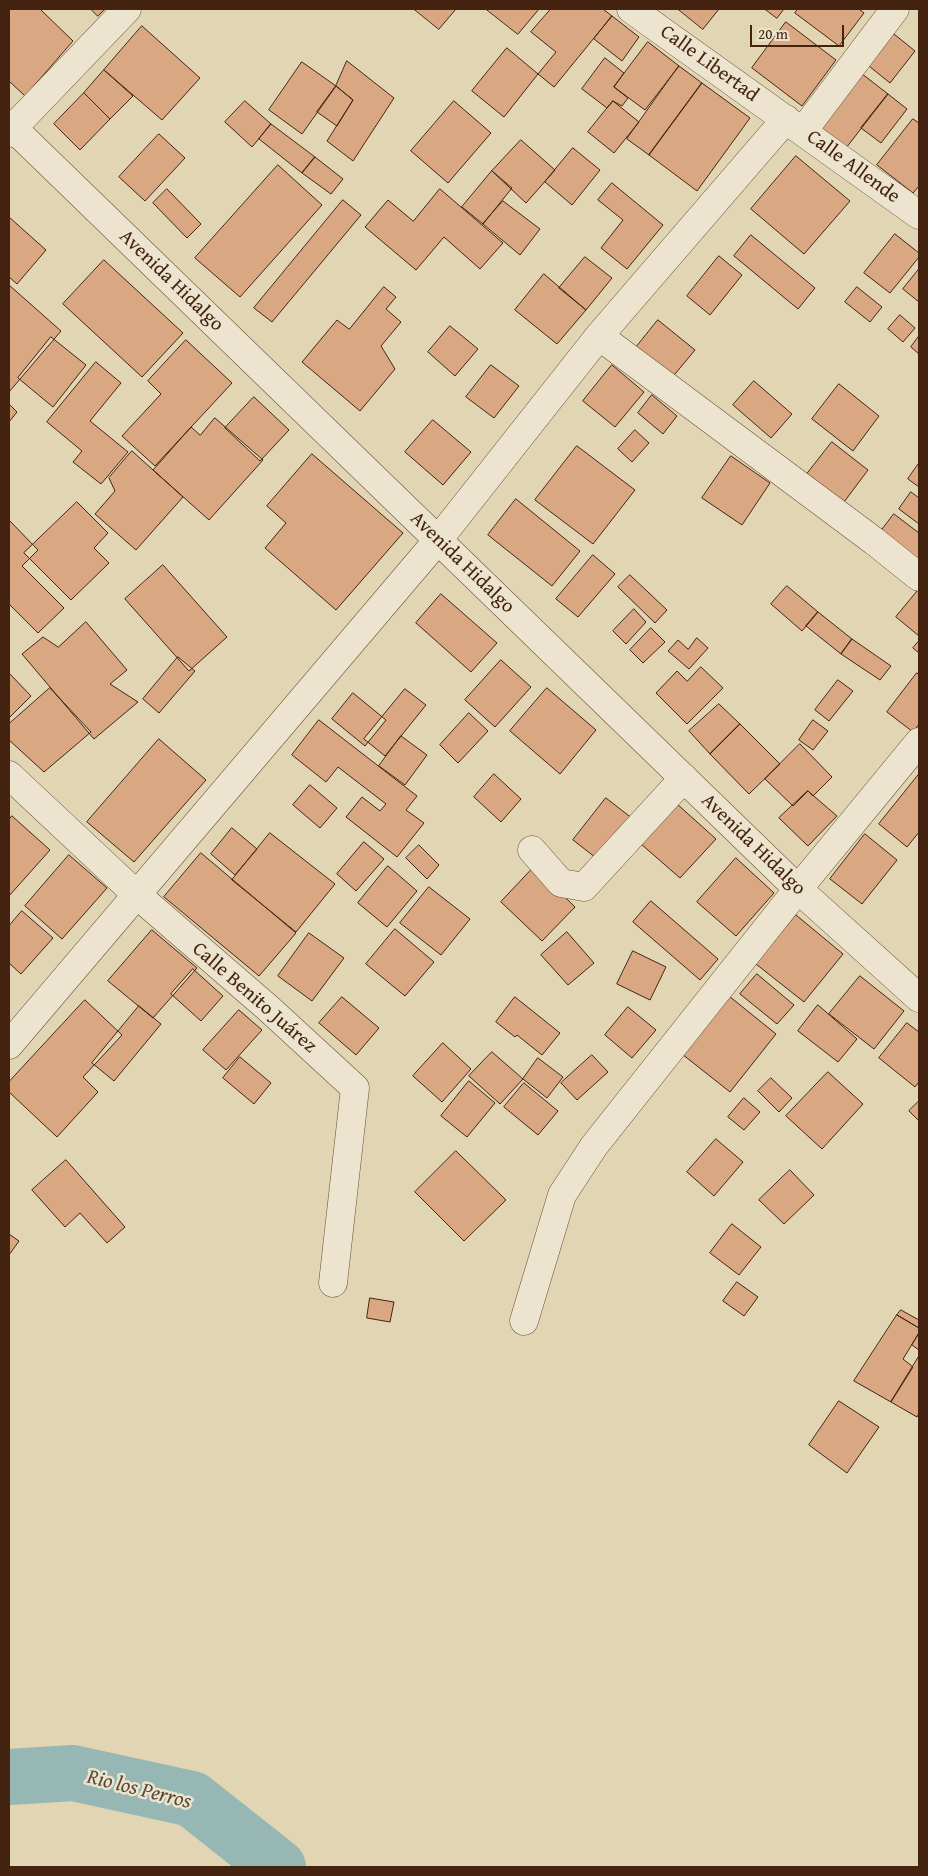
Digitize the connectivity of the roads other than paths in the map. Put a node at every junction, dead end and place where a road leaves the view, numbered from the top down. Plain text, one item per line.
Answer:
1 (127, 9) edge
2 (631, 9) edge
3 (895, 9) edge
4 (794, 125) junction
5 (10, 129) edge
6 (919, 215) edge
7 (599, 336) junction
8 (438, 540) junction
9 (919, 576) edge
10 (919, 742) edge
11 (9, 775) edge
12 (684, 778) junction
13 (532, 850) dead end
14 (798, 889) junction
15 (136, 894) junction
16 (919, 998) edge
17 (9, 1045) edge
18 (333, 1283) dead end
19 (524, 1321) dead end

1 - 5 street
2 - 4 street, Calle Libertad
3 - 4 street
4 - 6 street, Calle Allende
4 - 7 street
5 - 8 street, Avenida Hidalgo
7 - 8 street
7 - 9 street
8 - 12 street, Avenida Hidalgo
8 - 15 street
10 - 14 street
11 - 15 street, Calle Benito Juárez
12 - 13 street
12 - 14 street, Avenida Hidalgo
14 - 16 street, Avenida Hidalgo
14 - 19 street
15 - 17 street
15 - 18 street, Calle Benito Juárez

